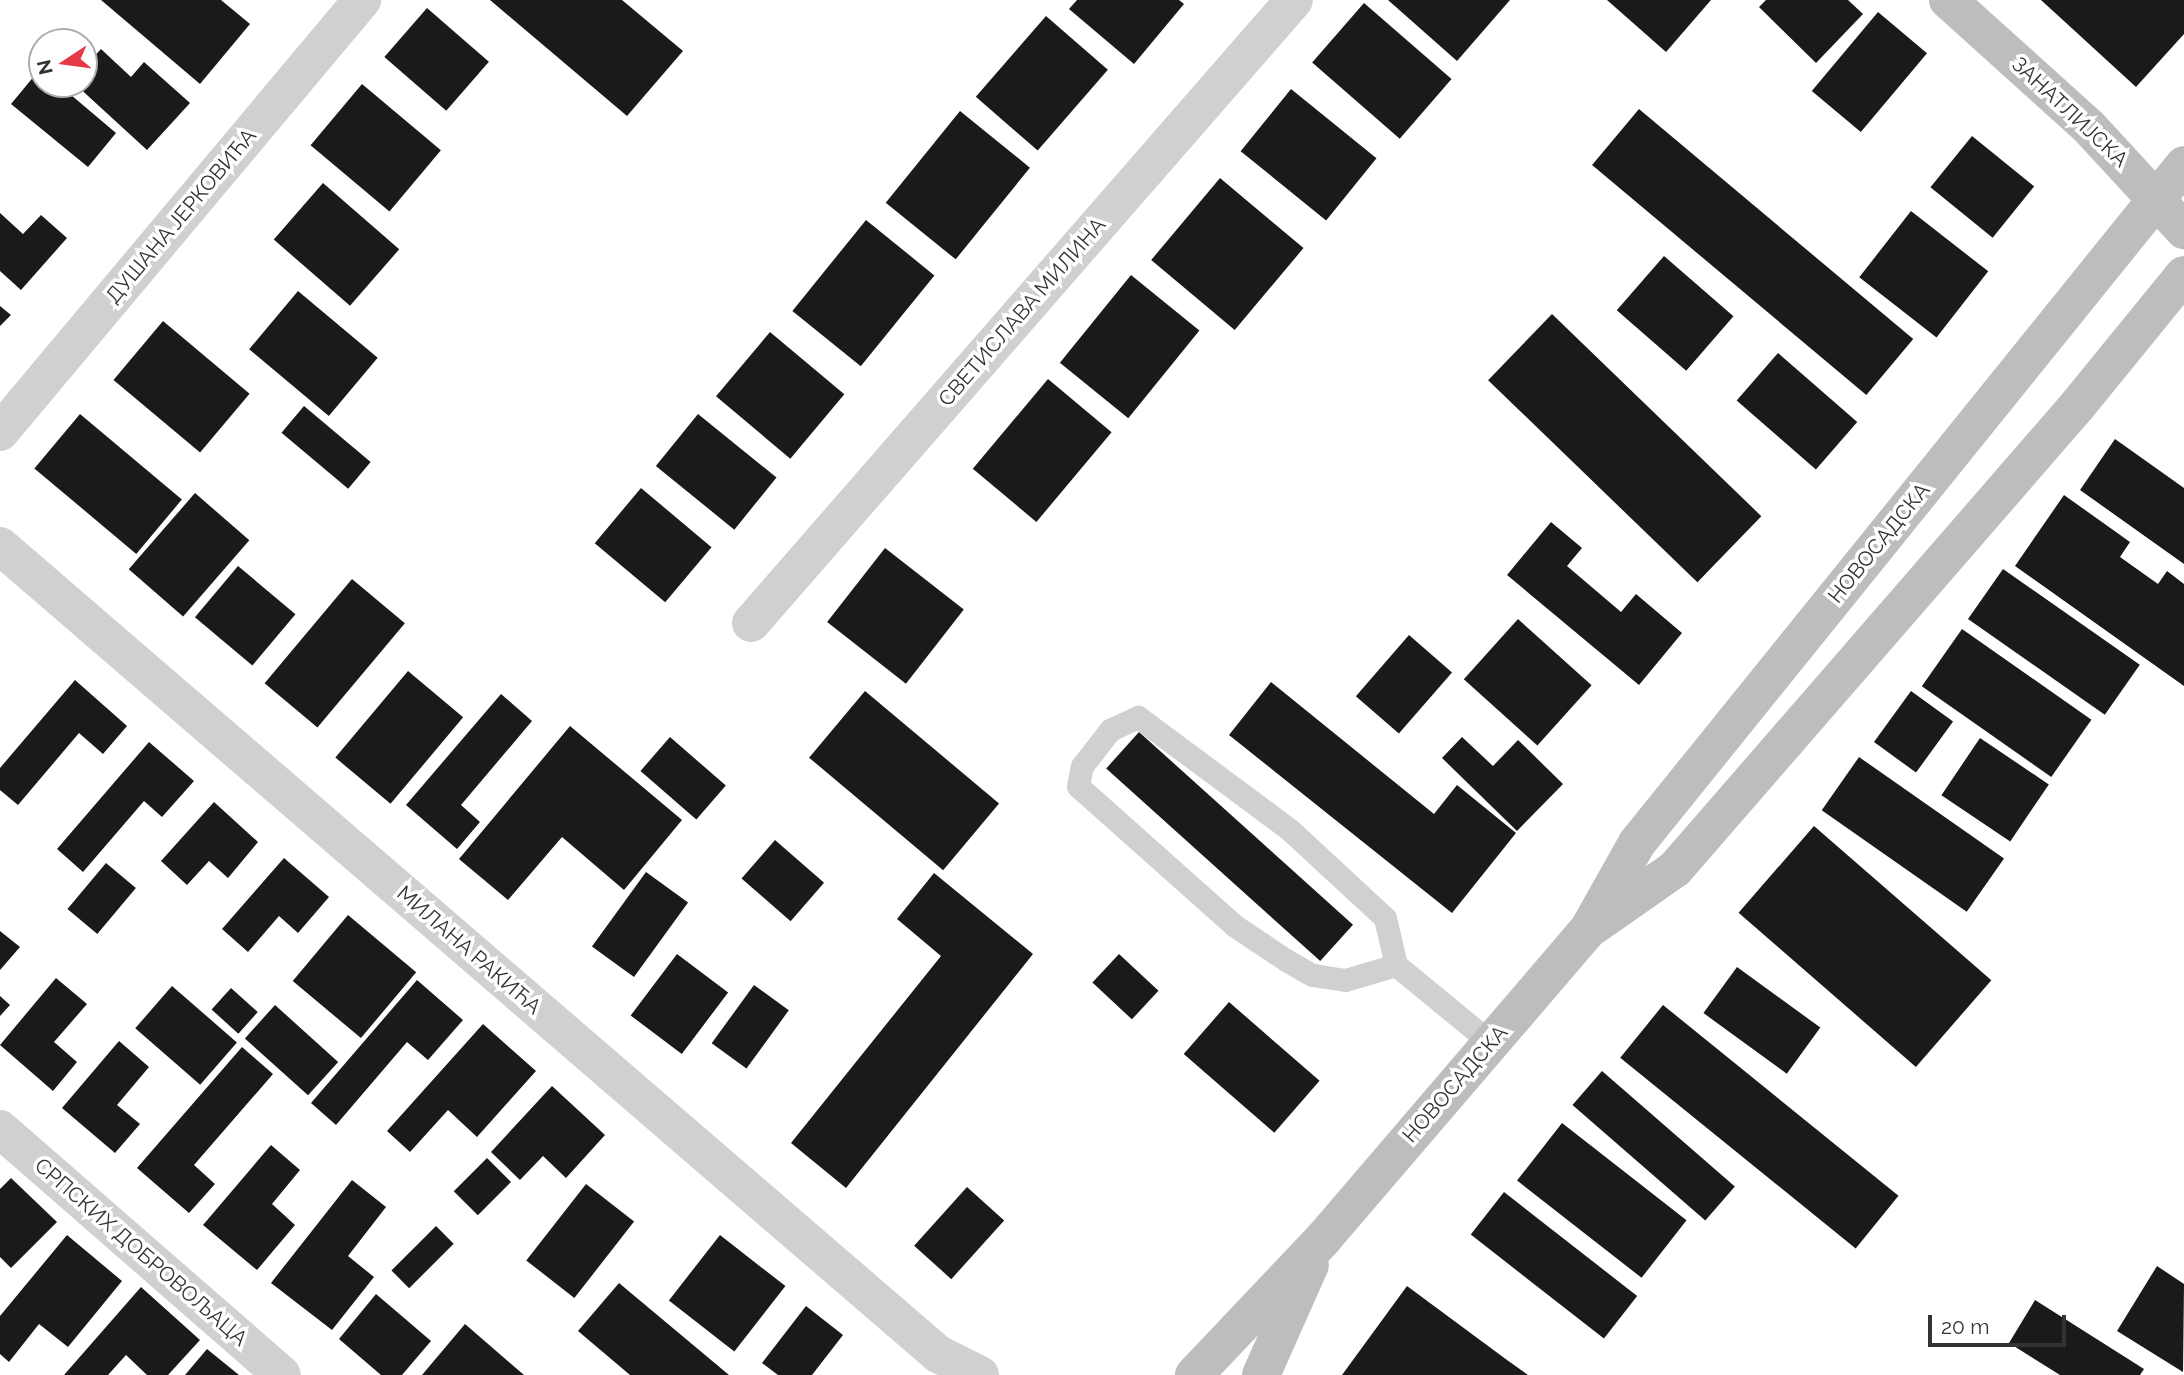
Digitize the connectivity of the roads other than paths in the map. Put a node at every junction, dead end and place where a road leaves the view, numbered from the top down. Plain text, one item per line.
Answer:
1 (362, 0) edge
2 (1294, 0) edge
3 (1948, 0) edge
4 (2184, 165) edge
5 (2158, 196) junction
6 (2184, 230) edge
7 (2184, 275) edge
8 (0, 432) edge
9 (0, 546) edge
10 (751, 623) dead end
11 (1588, 930) junction
12 (1396, 965) junction
13 (1491, 1043) junction
14 (0, 1129) edge
15 (1323, 1239) junction
16 (943, 1368) edge
17 (282, 1375) edge
18 (980, 1375) edge
19 (1194, 1375) edge
20 (1261, 1375) edge

1 - 8 street, ДУШАНА ЈЕРКОВИЋА
2 - 10 street, СВЕТИСЛАВА МИЛИНА
3 - 5 main road, ЗАНАТЛИЈСКА
4 - 5 main road, НОВОСАДСКА
5 - 6 main road, ЗАНАТЛИЈСКА
5 - 11 main road, НОВОСАДСКА
7 - 11 main road, НОВОСАДСКА
9 - 16 street, МИЛАНА РАКИЋА
11 - 13 main road, НОВОСАДСКА
12 - 12 lane
12 - 13 lane
13 - 15 main road, НОВОСАДСКА
14 - 17 street, СРПСКИХ ДОБРОВОЉАЦА
15 - 19 main road, НОВОСАДСКА
15 - 20 main road, НОВОСАДСКА
16 - 18 street, МИЛАНА РАКИЋА

